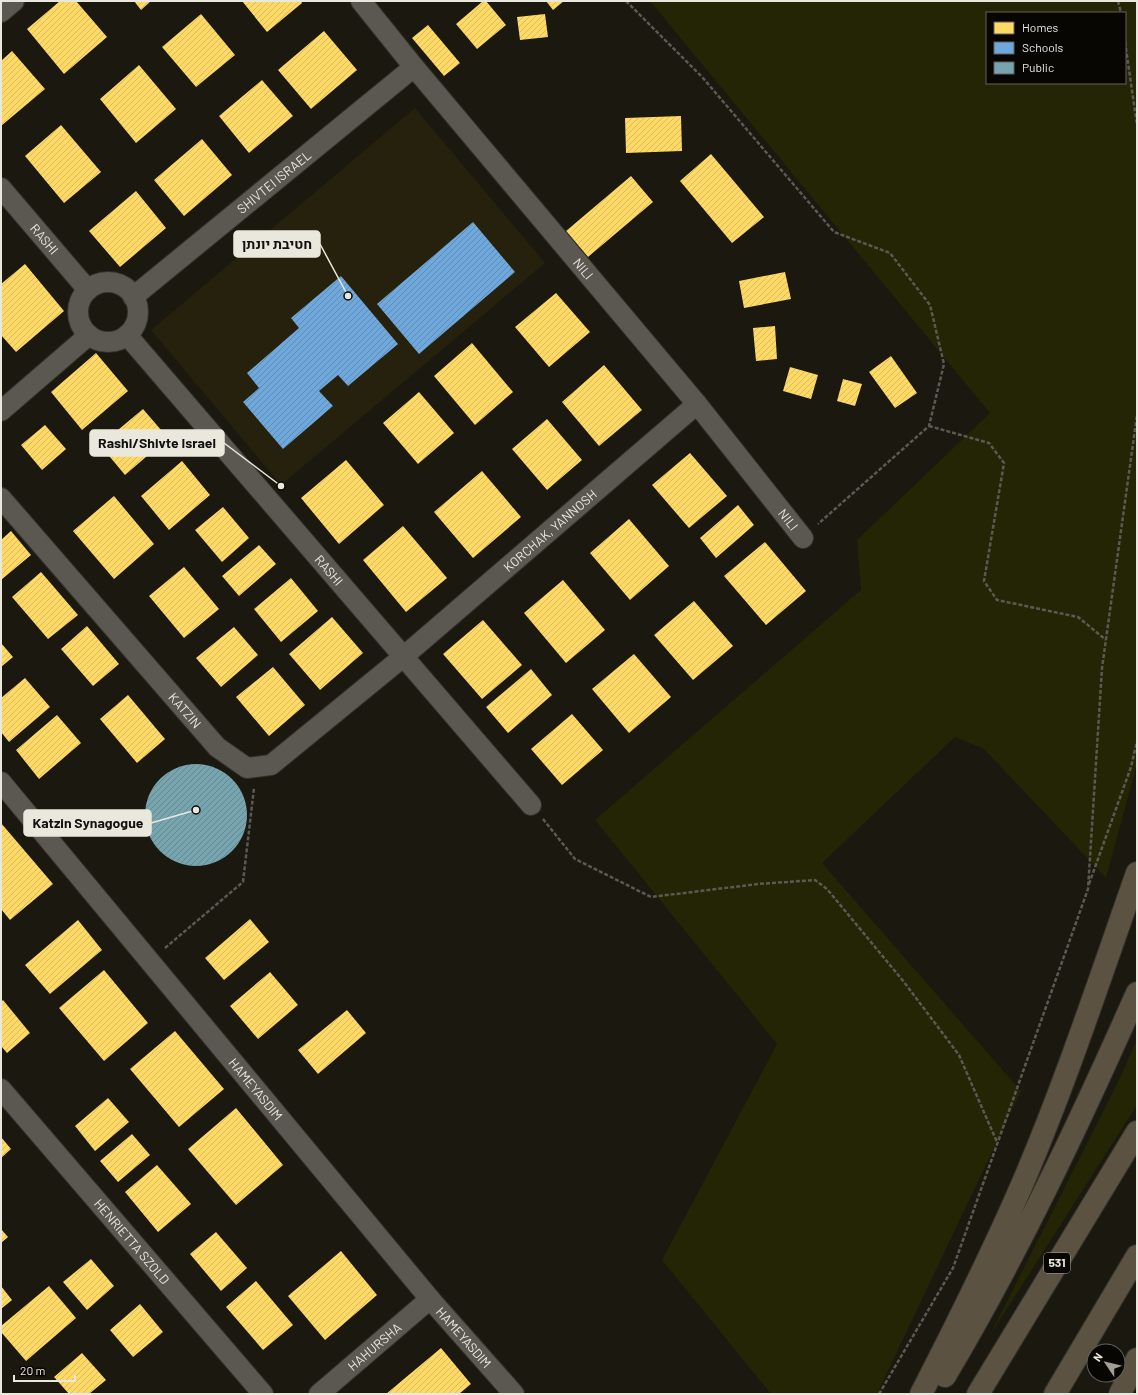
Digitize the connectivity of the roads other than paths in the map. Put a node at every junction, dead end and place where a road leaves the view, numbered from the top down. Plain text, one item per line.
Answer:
1 (14, 1) edge
2 (361, 1) edge
3 (1, 12) edge
4 (414, 67) junction
5 (1, 188) edge
6 (88, 290) junction
7 (133, 297) junction
8 (89, 335) junction
9 (127, 335) junction
10 (697, 404) junction
11 (1, 411) edge
12 (1, 498) edge
13 (803, 538) road end
14 (403, 657) junction
15 (1, 782) edge
16 (531, 805) road end
17 (1137, 873) edge
18 (1137, 994) edge
19 (1, 1088) edge
20 (1137, 1132) edge
21 (1137, 1256) edge
22 (430, 1299) junction
23 (1137, 1359) edge
24 (263, 1394) edge
25 (319, 1394) edge
26 (514, 1394) edge
27 (921, 1394) edge
28 (934, 1394) edge
29 (978, 1394) edge
30 (1055, 1394) edge
31 (1120, 1394) edge

1 - 3 street
2 - 4 street, NILI
4 - 7 street, SHIVTEI ISRAEL
4 - 10 street, NILI
5 - 6 street, RASHI
6 - 7 street
6 - 8 street
7 - 9 street
8 - 9 street
8 - 11 street
9 - 14 street, RASHI
10 - 13 street, NILI
10 - 14 street, KORCHAK, YANNOSH
12 - 14 street, KATZIN
14 - 16 street, RASHI
15 - 22 street, HAMEYASDIM
17 - 27 highway
18 - 28 highway
19 - 24 street, HENRIETTA SZOLD
20 - 29 highway, 531
21 - 30 highway
22 - 25 street, HAHURSHA
22 - 26 street, HAMEYASDIM
23 - 31 highway

